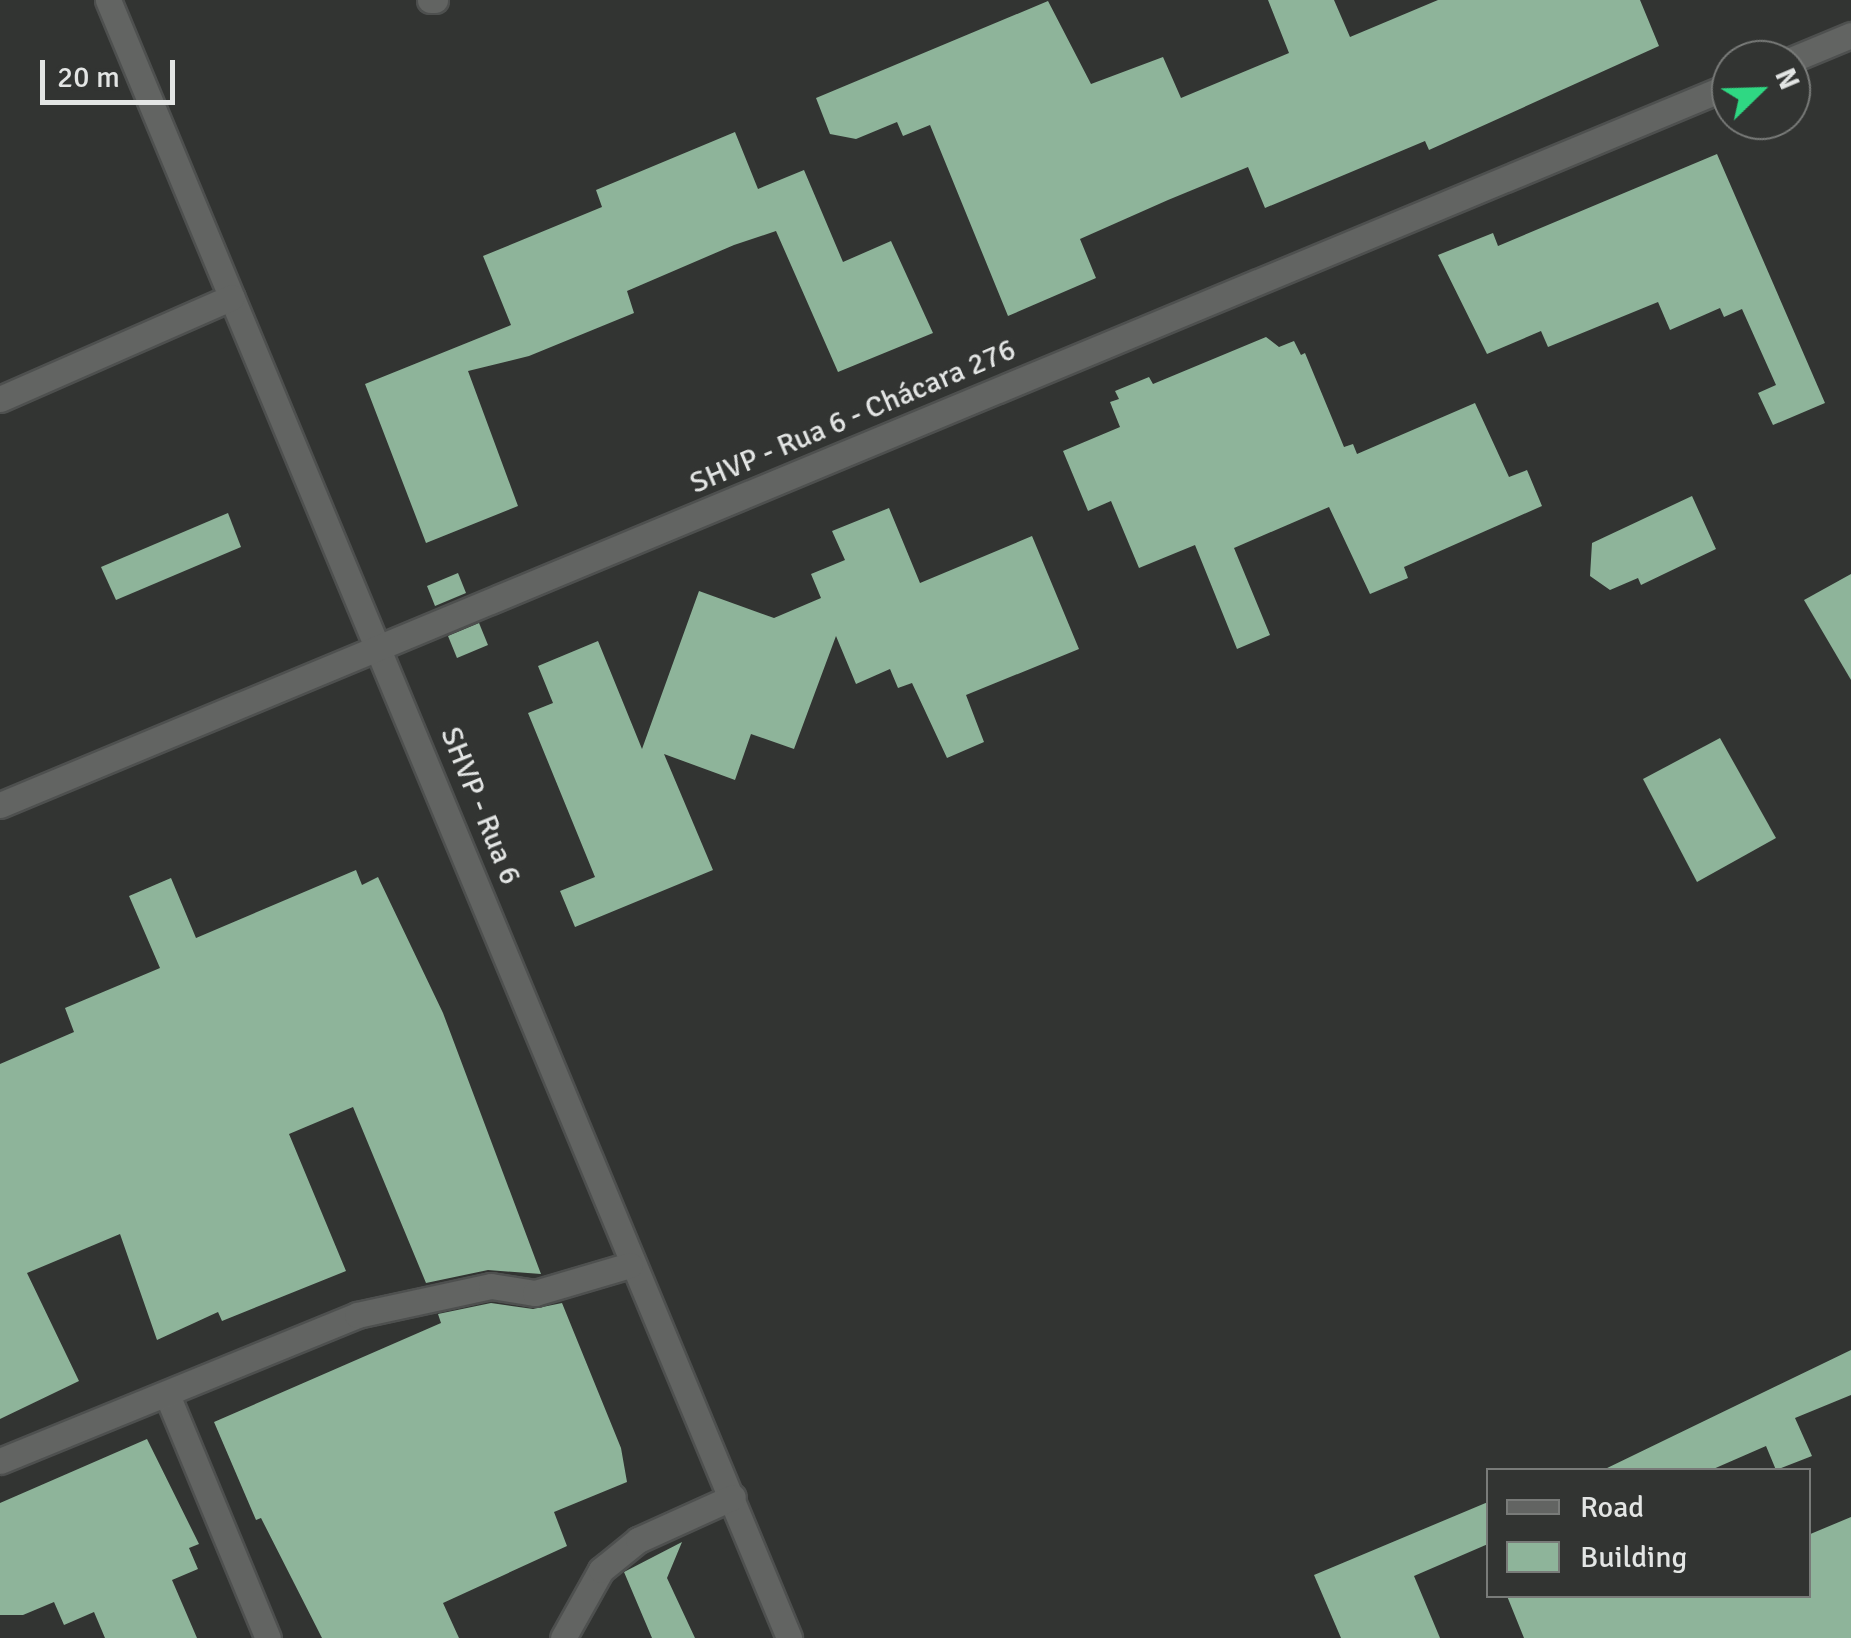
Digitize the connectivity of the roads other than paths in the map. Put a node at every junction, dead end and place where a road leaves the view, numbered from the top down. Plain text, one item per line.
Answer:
1 (108, 0) edge
2 (1851, 35) edge
3 (1811, 52) edge
4 (1711, 93) edge
5 (232, 297) junction
6 (0, 399) edge
7 (380, 648) junction
8 (0, 806) edge
9 (630, 1265) junction
10 (168, 1397) junction
11 (0, 1460) edge
12 (732, 1496) junction
13 (268, 1638) edge
14 (562, 1638) edge
15 (789, 1638) edge

1 - 5 street, SHVP - Rua 6
2 - 3 street
4 - 7 street, SHVP - Rua 6 - Chácara 276
5 - 6 street
5 - 7 street, SHVP - Rua 6
7 - 8 street, SHVP - Rua 6 - Chácara 276
7 - 9 street, SHVP - Rua 6
9 - 10 street
9 - 12 street, SHVP - Rua 6
10 - 11 street
10 - 13 street
12 - 14 street
12 - 15 street, SHVP - Rua 6

